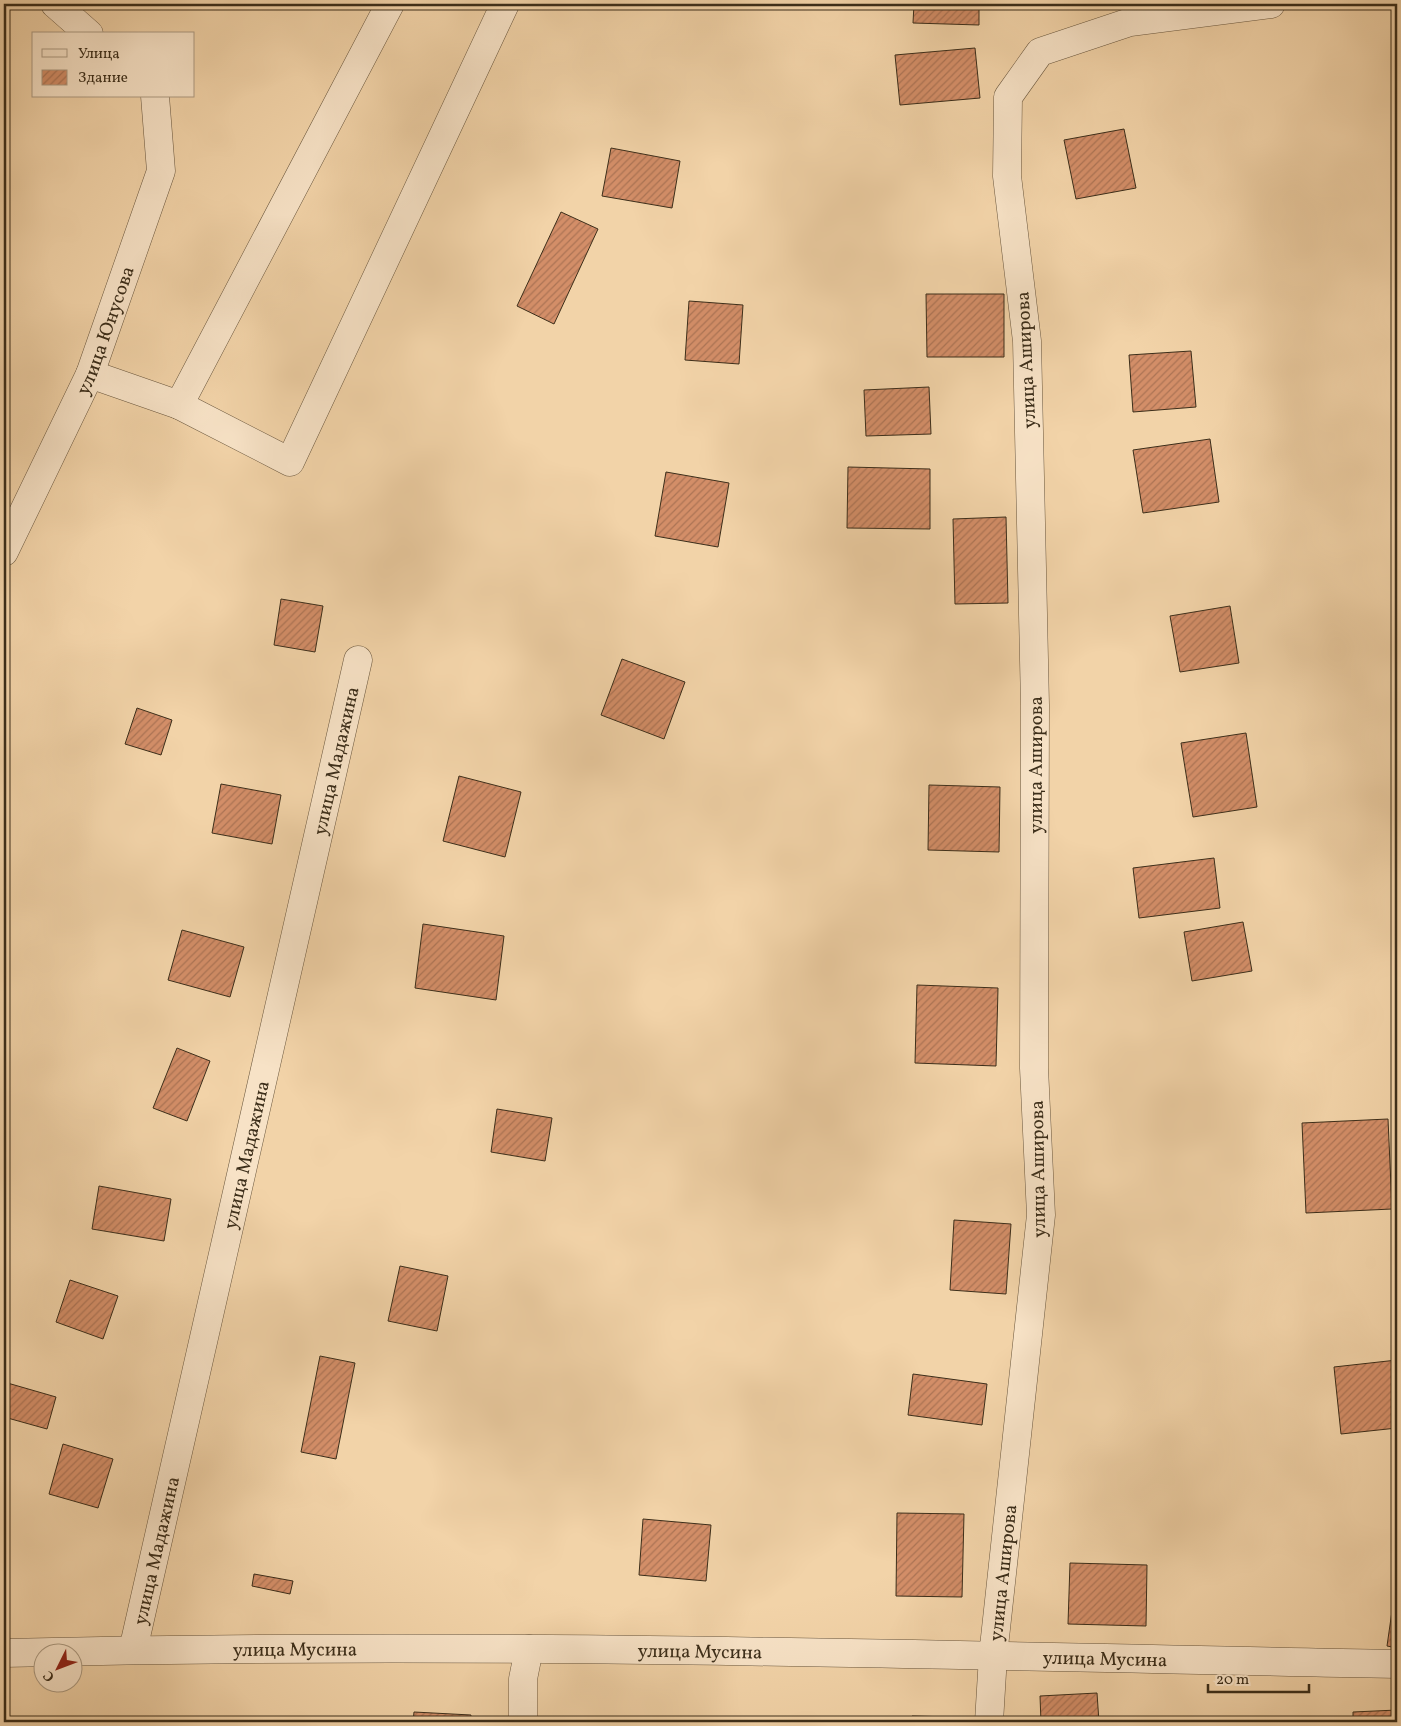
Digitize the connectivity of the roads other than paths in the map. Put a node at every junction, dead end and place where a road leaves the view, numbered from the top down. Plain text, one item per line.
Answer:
1 (55, 4) edge
2 (390, 4) edge
3 (505, 4) edge
4 (1271, 4) edge
5 (87, 32) edge
6 (155, 98) edge
7 (90, 374) junction
8 (179, 405) junction
9 (4, 552) edge
10 (358, 660) dead end
11 (529, 1649) junction
12 (133, 1650) junction
13 (4, 1653) edge
14 (993, 1656) junction
15 (1397, 1664) edge
16 (523, 1722) edge
17 (989, 1722) edge

1 - 5 street
2 - 8 street
3 - 8 street
4 - 14 street, улица Аширова
6 - 7 street, улица Юнусова
7 - 8 street
7 - 9 street, улица Юнусова
10 - 12 street, улица Мадажина
11 - 12 street, улица Мусина
11 - 14 street, улица Мусина
11 - 16 street
12 - 13 street, улица Мусина
14 - 15 street, улица Мусина
14 - 17 street, улица Аширова

